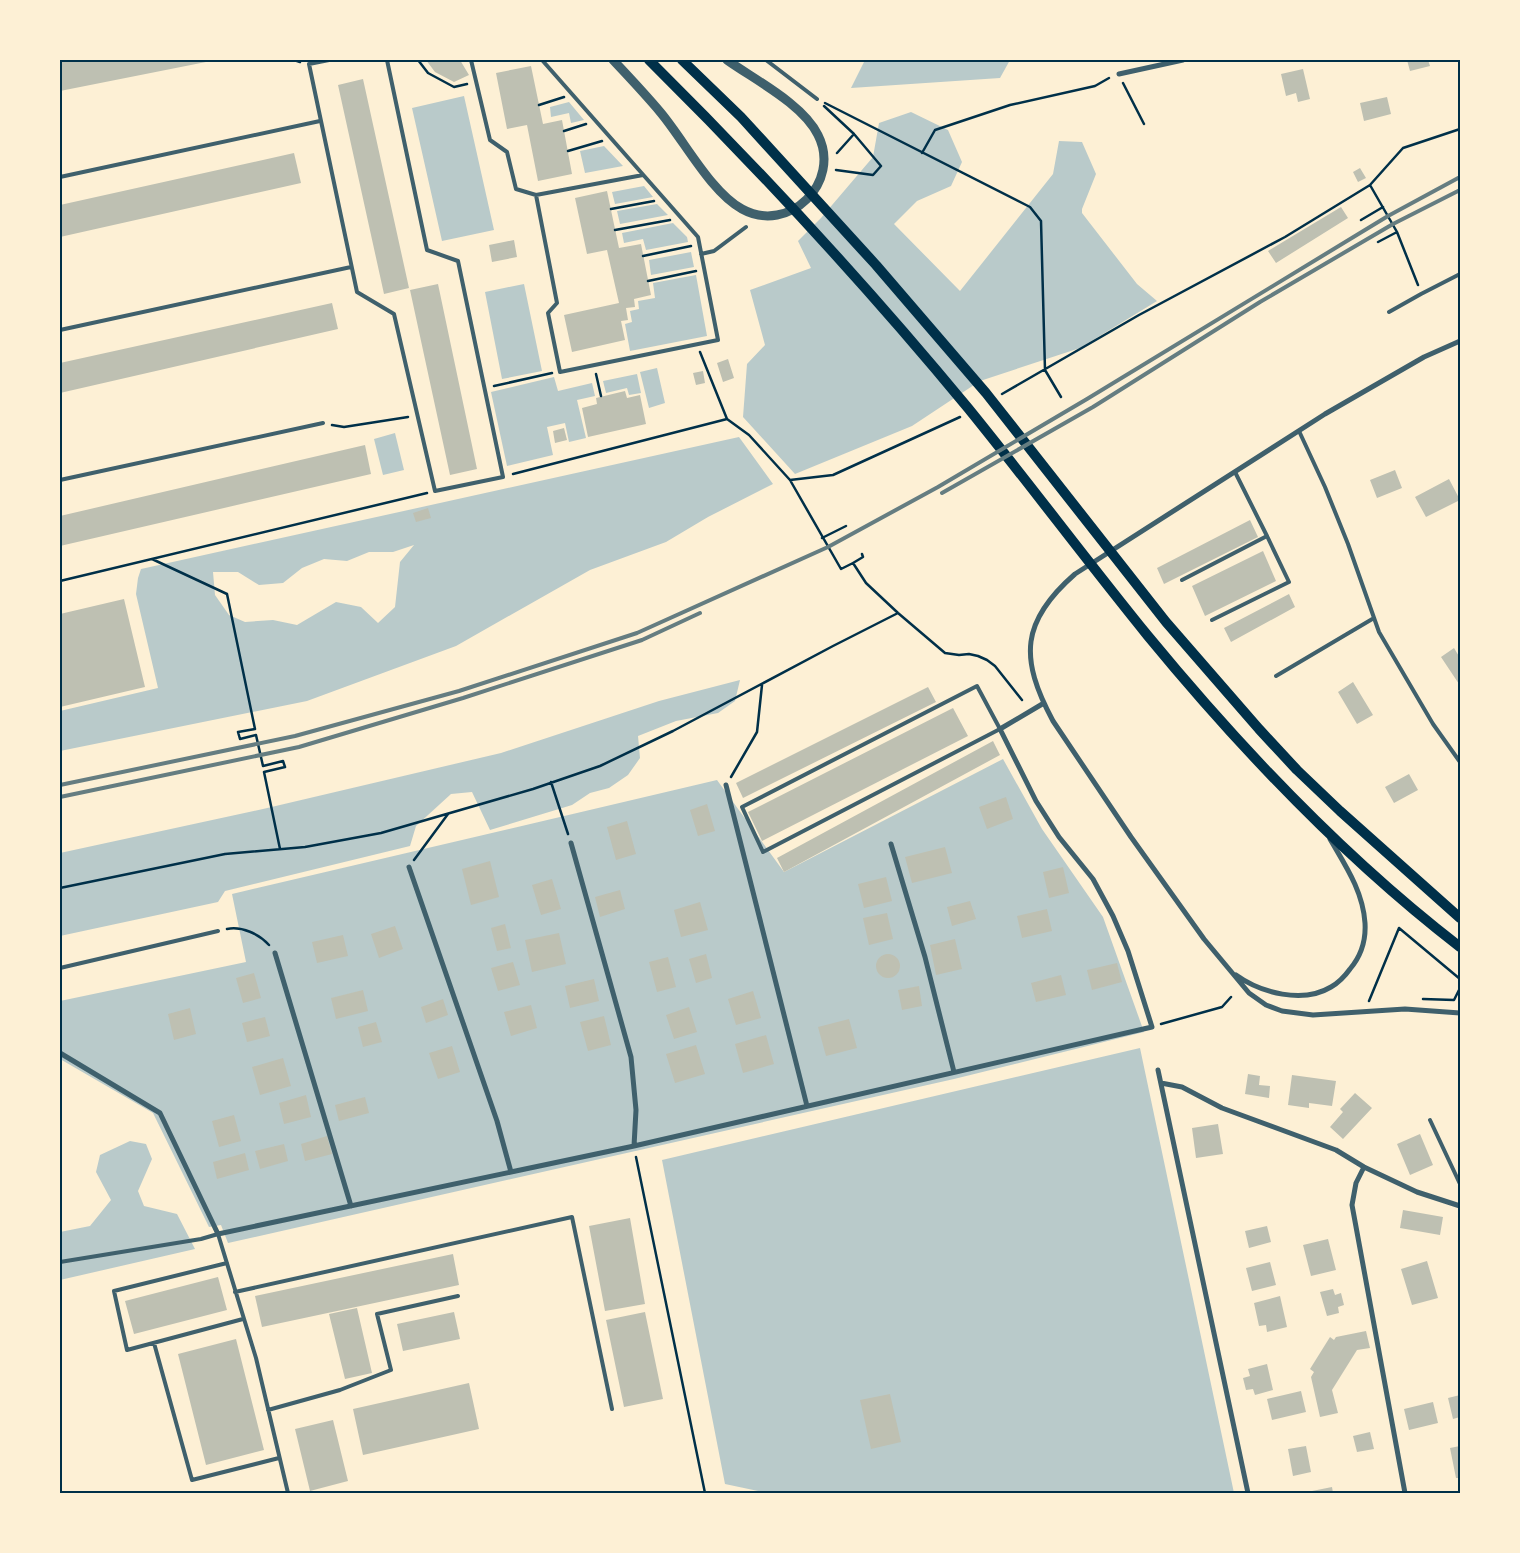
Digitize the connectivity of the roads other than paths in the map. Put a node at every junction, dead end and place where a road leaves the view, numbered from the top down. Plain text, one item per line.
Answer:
1 (328, 60) edge
2 (387, 60) edge
3 (471, 60) edge
4 (542, 60) edge
5 (613, 60) edge
6 (649, 60) edge
7 (682, 60) edge
8 (728, 60) edge
9 (766, 60) edge
10 (1183, 60) edge
11 (1119, 74) road end
12 (817, 99) road end
13 (320, 121) junction
14 (643, 175) junction
15 (60, 177) edge
16 (536, 195) junction
17 (746, 228) dead end
18 (701, 254) junction
19 (351, 267) junction
20 (1460, 274) edge
21 (1389, 312) dead end
22 (60, 330) edge
23 (1460, 340) edge
24 (323, 423) road end
25 (1298, 431) junction
26 (1234, 472) junction
27 (60, 480) edge
28 (1267, 536) junction
29 (1182, 580) dead end
30 (1374, 618) junction
31 (1212, 620) dead end
32 (1276, 676) dead end
33 (1044, 703) junction
34 (1000, 730) junction
35 (1460, 762) edge
36 (726, 785) road end
37 (1322, 827) junction
38 (571, 843) road end
39 (891, 844) dead end
40 (409, 867) road end
41 (1460, 918) edge
42 (218, 932) road end
43 (1460, 947) edge
44 (275, 952) road end
45 (60, 968) edge
46 (1228, 968) junction
47 (1460, 1013) edge
48 (60, 1053) edge
49 (1158, 1070) dead end
50 (954, 1072) junction
51 (1161, 1083) junction
52 (808, 1106) junction
53 (1430, 1120) dead end
54 (634, 1146) junction
55 (1364, 1167) junction
56 (511, 1172) junction
57 (1460, 1184) edge
58 (351, 1206) junction
59 (1460, 1206) edge
60 (218, 1234) junction
61 (60, 1262) edge
62 (227, 1263) junction
63 (236, 1292) junction
64 (458, 1296) dead end
65 (244, 1319) junction
66 (154, 1343) junction
67 (612, 1409) dead end
68 (268, 1410) junction
69 (280, 1458) junction
70 (288, 1493) edge
71 (1248, 1493) edge
72 (1405, 1493) edge

1 - 13 lane
2 - 19 lane
3 - 16 lane
4 - 14 lane
5 - 8 street
6 - 37 main road
7 - 41 main road
9 - 12 lane
10 - 11 street
13 - 15 lane
13 - 19 lane
14 - 16 lane
14 - 18 lane
16 - 18 lane
17 - 18 lane
19 - 22 lane
20 - 21 lane
23 - 25 street
24 - 27 lane
25 - 26 street
25 - 30 lane
26 - 28 lane
26 - 33 street
28 - 29 lane
28 - 31 lane
30 - 32 lane
30 - 35 lane
33 - 34 street
33 - 46 street
34 - 34 lane
34 - 50 street
36 - 52 street
37 - 43 main road
37 - 46 street
38 - 54 street
39 - 50 street
40 - 56 street
42 - 45 lane
44 - 58 street
46 - 47 street
48 - 60 street
49 - 51 street
50 - 52 street
51 - 55 street
51 - 71 street
52 - 54 street
53 - 57 lane
54 - 56 street
55 - 59 street
55 - 72 street
56 - 58 street
58 - 60 street
60 - 61 lane
60 - 62 lane
62 - 63 lane
62 - 66 lane
63 - 65 lane
63 - 67 lane
64 - 68 lane
65 - 66 lane
65 - 68 lane
66 - 69 lane
68 - 69 lane
69 - 70 lane

